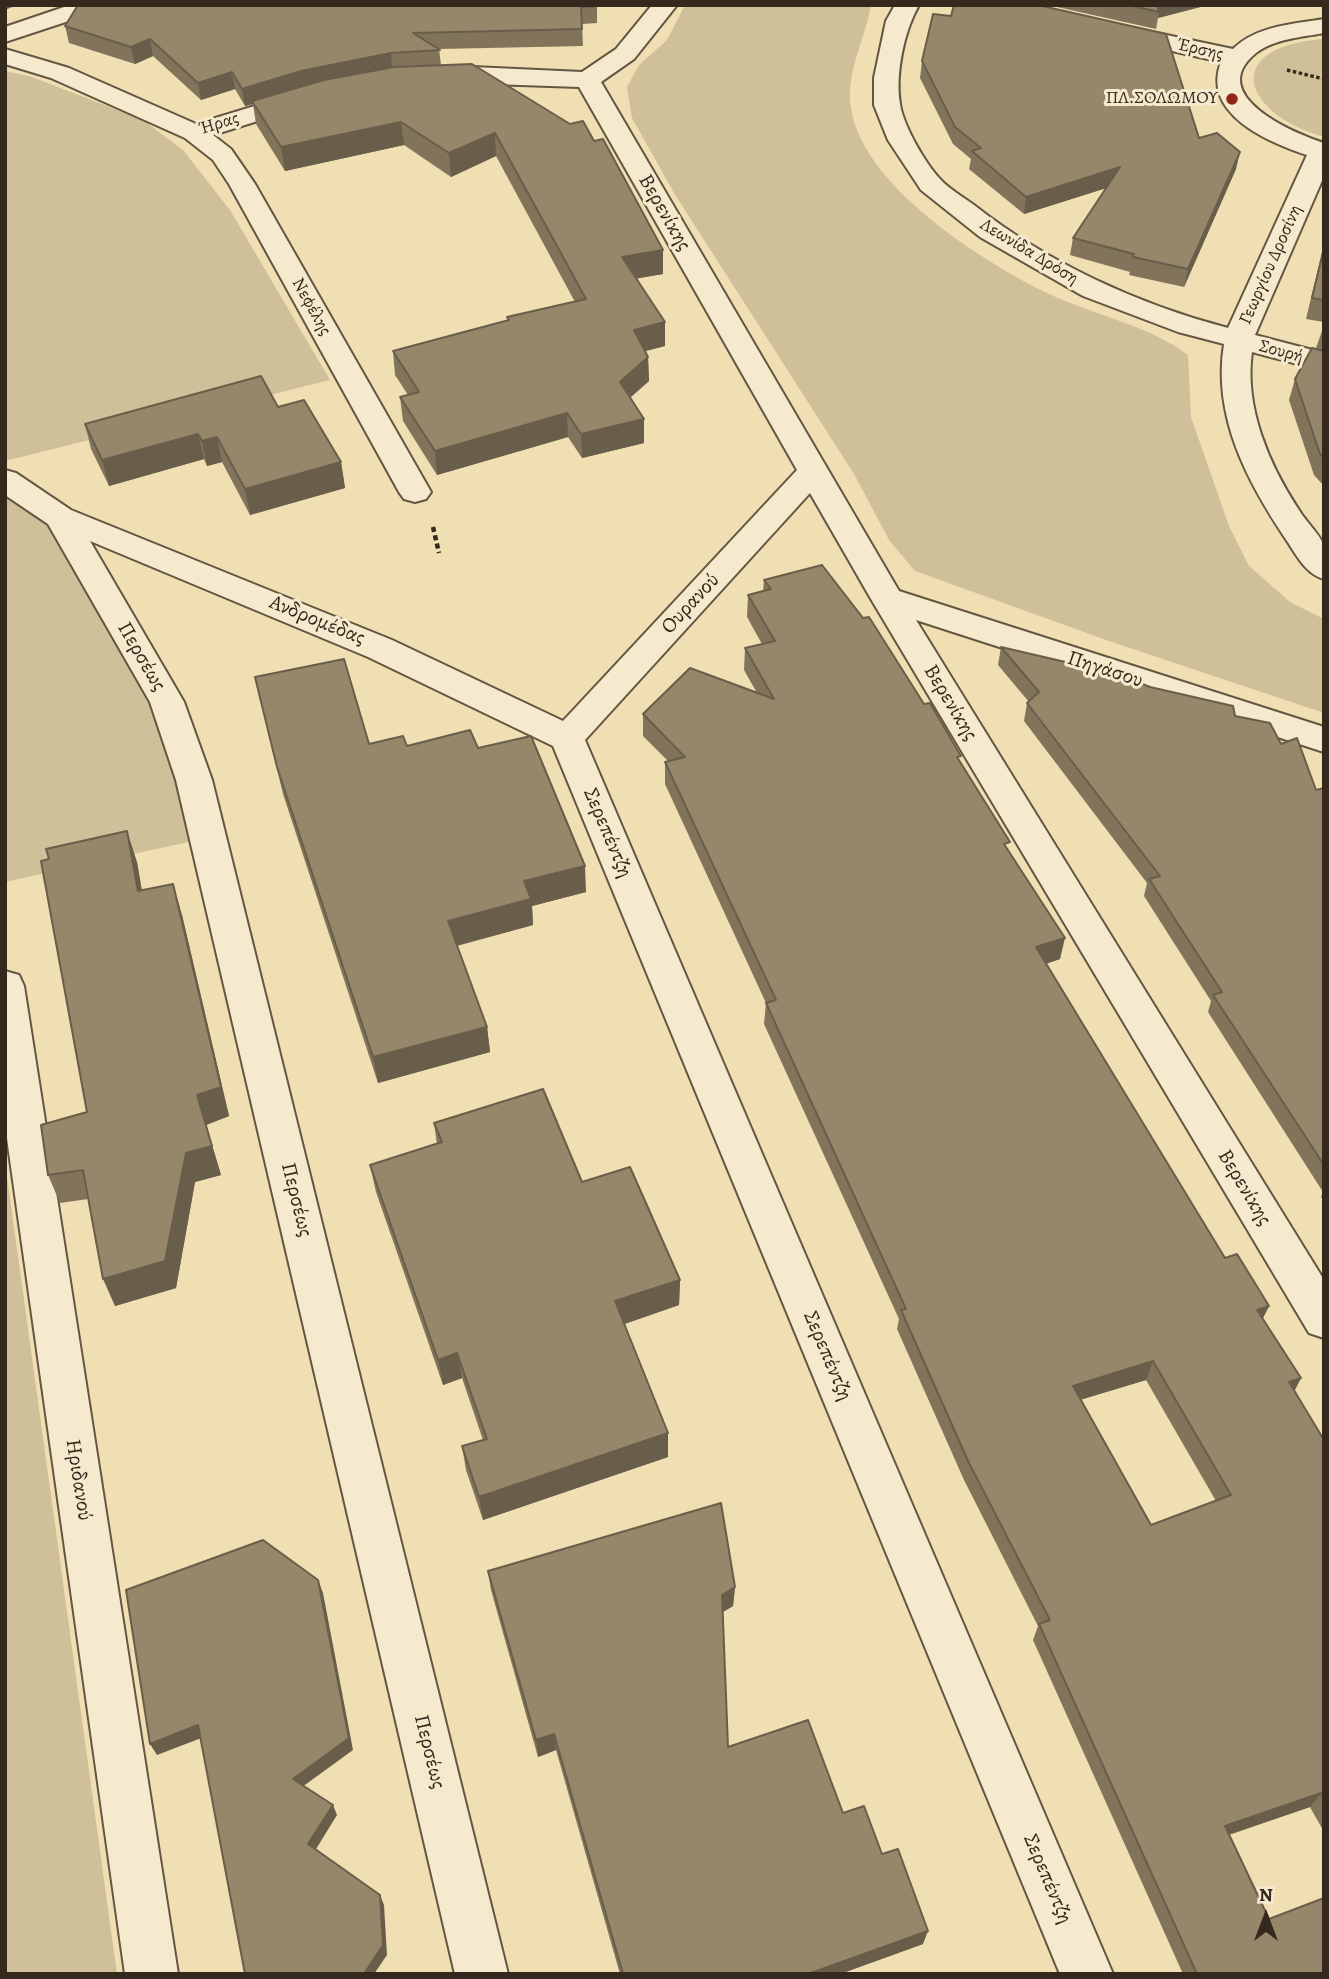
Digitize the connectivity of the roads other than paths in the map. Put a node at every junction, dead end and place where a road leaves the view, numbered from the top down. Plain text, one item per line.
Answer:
1 (94, 5) edge
2 (665, 5) edge
3 (907, 5) edge
4 (1092, 26) edge
5 (1324, 26) edge
6 (5, 35) edge
7 (5, 56) edge
8 (1234, 57) junction
9 (419, 79) edge
10 (587, 80) junction
11 (326, 93) edge
12 (194, 133) junction
13 (1323, 152) edge
14 (1239, 341) junction
15 (1323, 362) edge
16 (814, 470) junction
17 (5, 480) edge
18 (415, 492) dead end
19 (60, 517) junction
20 (1324, 568) edge
21 (887, 599) junction
22 (568, 738) junction
23 (1324, 740) edge
24 (5, 986) edge
25 (1324, 1319) edge
26 (152, 1974) edge
27 (482, 1974) edge
28 (1087, 1974) edge

1 - 6 street
2 - 10 street
3 - 14 street, Λεωνίδα Δρόση
4 - 8 street, Έρσης
5 - 8 street
7 - 12 street, Ήρας
8 - 13 street
9 - 10 street
10 - 16 street, Βερενίκης
11 - 12 street, Ήρας
12 - 18 street, Νεφέλης
13 - 14 street, Γεωργίου Δροσίνη
14 - 15 street, Σουρή
14 - 20 street, Γεωργίου Δροσίνη
16 - 21 street, Βερενίκης
16 - 22 street, Ουρανού
17 - 19 street, Περσέως
19 - 22 street, Ανδρομέδας
19 - 27 street, Περσέως
21 - 23 street, Πηγάσου
21 - 25 street, Βερενίκης
22 - 28 street, Σερεπέντζη
24 - 26 street, Ηριδανού

